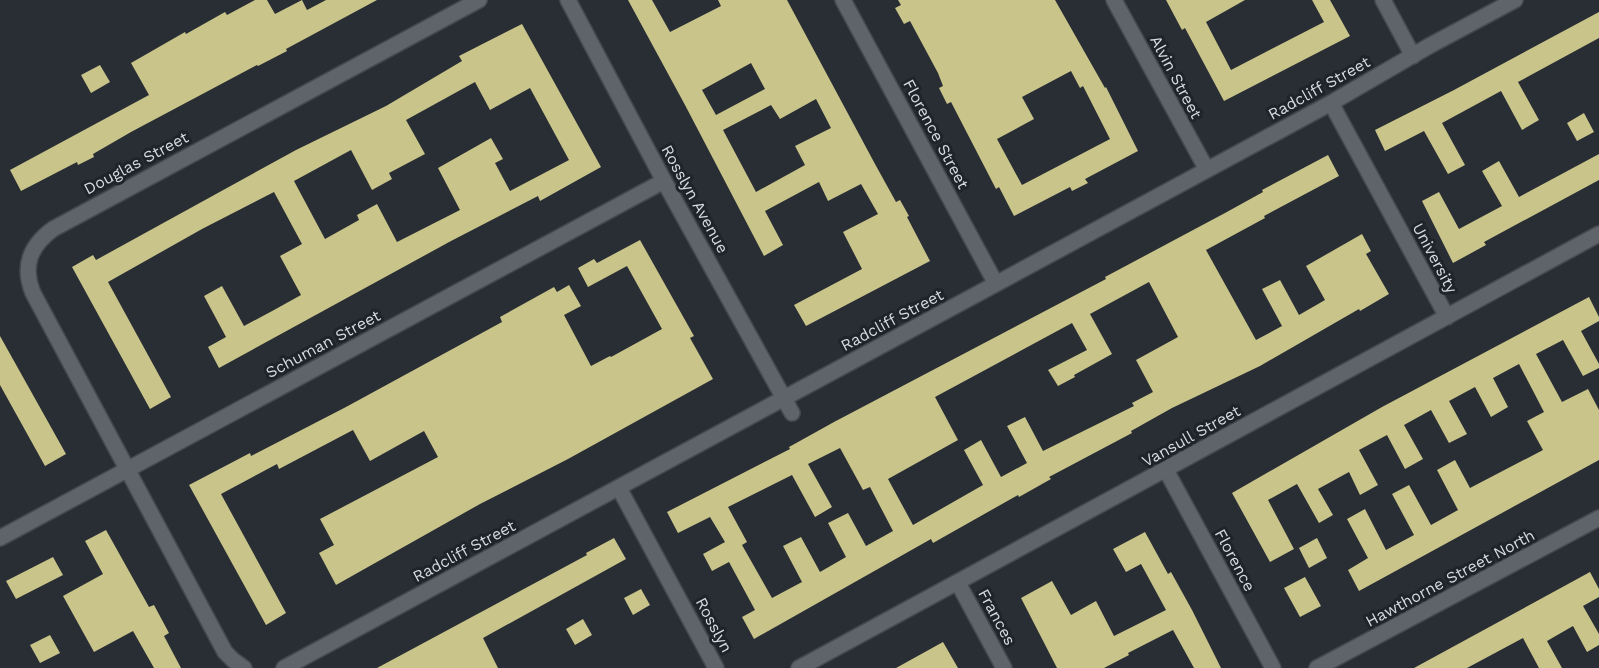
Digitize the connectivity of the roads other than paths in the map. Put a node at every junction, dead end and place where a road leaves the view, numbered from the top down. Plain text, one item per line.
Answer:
1 (479, 0) edge
2 (568, 0) edge
3 (843, 0) edge
4 (1114, 0) edge
5 (1383, 0) edge
6 (1515, 0) edge
7 (1413, 56) junction
8 (1331, 103) junction
9 (1207, 170) junction
10 (664, 181) junction
11 (1599, 234) edge
12 (996, 284) junction
13 (1447, 317) junction
14 (785, 399) junction
15 (792, 413) dead end
16 (127, 469) junction
17 (1166, 470) junction
18 (619, 488) junction
19 (1599, 518) edge
20 (0, 538) edge
21 (958, 583) junction
22 (244, 668) edge
23 (284, 668) edge
24 (716, 668) edge
25 (800, 668) edge
26 (1004, 668) edge
27 (1273, 668) edge
28 (1317, 668) edge

1 - 16 street, Douglas Street
2 - 10 street, Rosslyn Avenue
3 - 12 street, Florence Street
4 - 9 street, Alvin Street
5 - 7 street
6 - 7 street, Radcliff Street
7 - 8 street, Radcliff Street
8 - 9 street, Radcliff Street
8 - 13 street, University
9 - 12 street, Radcliff Street
10 - 14 street, Rosslyn Avenue
10 - 16 street, Schuman Street
11 - 13 street, Vansull Street
12 - 14 street, Radcliff Street
13 - 17 street, Vansull Street
14 - 15 street, Rosslyn Avenue
14 - 18 street, Radcliff Street
16 - 20 street, Schuman Street
16 - 22 street
17 - 21 street, Vansull Street
17 - 27 street, Florence
18 - 23 street, Radcliff Street
18 - 24 street, Rosslyn
19 - 28 street, Hawthorne Street North
21 - 25 street, Vansull Street
21 - 26 street, Frances

